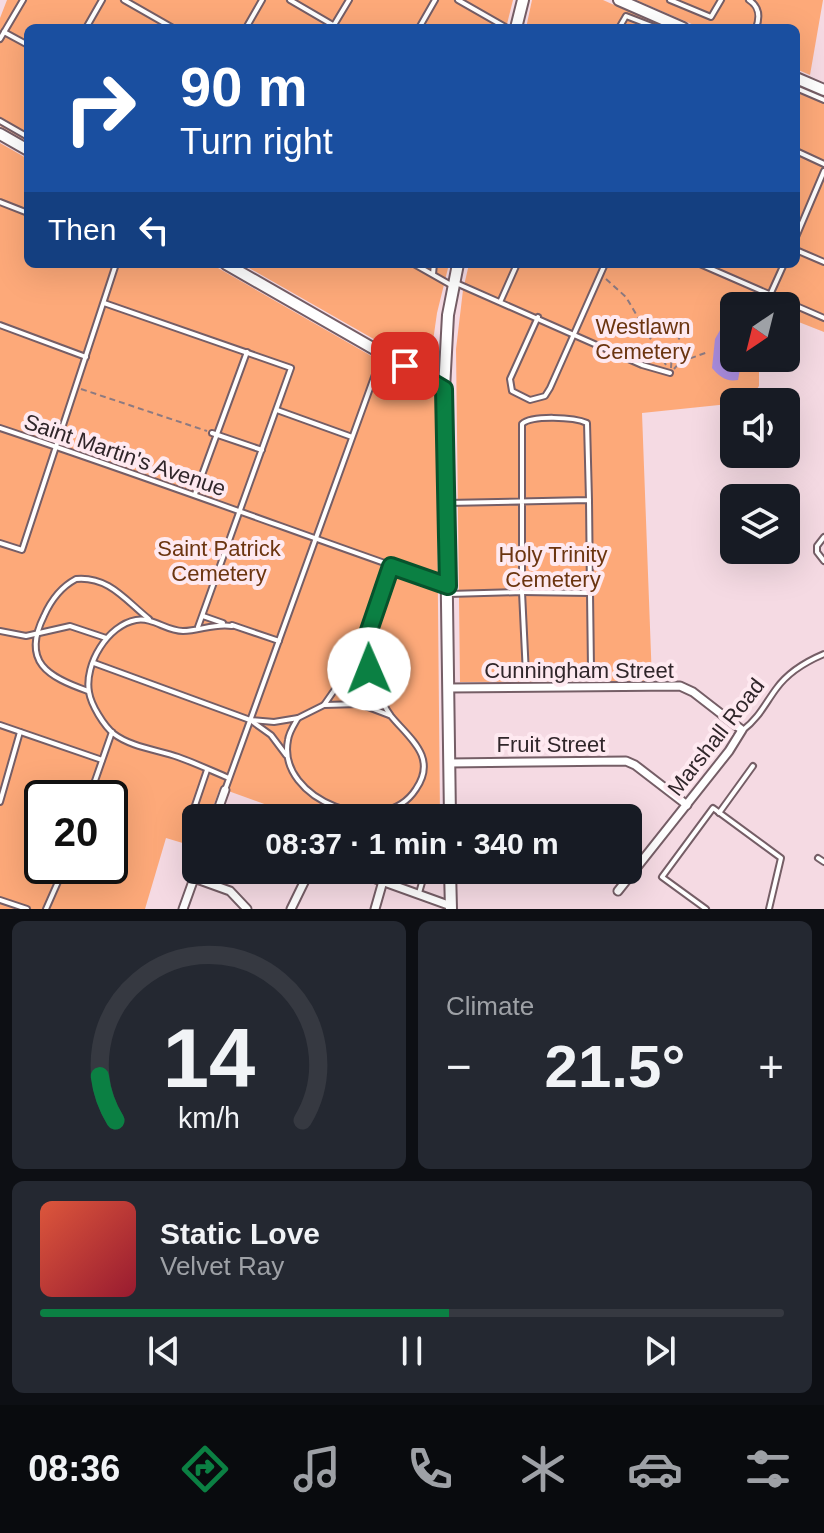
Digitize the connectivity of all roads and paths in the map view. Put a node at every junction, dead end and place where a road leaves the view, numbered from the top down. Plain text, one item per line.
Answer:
1 (23, 0) edge
2 (102, 0) edge
3 (124, 0) edge
4 (262, 0) edge
5 (290, 0) edge
6 (349, 0) edge
7 (435, 0) edge
8 (458, 0) edge
9 (523, 0) edge
10 (619, 0) edge
11 (670, 0) edge
12 (721, 0) edge
13 (751, 0) edge
14 (88, 24) edge
15 (166, 24) edge
16 (248, 24) edge
17 (330, 24) edge
18 (337, 24) edge
19 (421, 24) edge
20 (500, 24) edge
21 (517, 24) edge
22 (621, 24) edge
23 (647, 24) edge
24 (674, 24) edge
25 (757, 24) edge
26 (4, 32) junction
27 (0, 39) edge
28 (24, 43) edge
29 (800, 80) edge
30 (800, 90) edge
31 (824, 90) edge
32 (824, 100) edge
33 (0, 121) edge
34 (0, 134) edge
35 (24, 135) edge
36 (24, 148) edge
37 (800, 153) edge
38 (824, 164) edge
39 (824, 171) edge
40 (0, 202) edge
41 (24, 211) edge
42 (800, 228) edge
43 (800, 252) edge
44 (824, 262) edge
45 (115, 268) edge
46 (233, 268) edge
47 (426, 268) edge
48 (434, 268) edge
49 (457, 268) edge
50 (515, 268) edge
51 (603, 268) edge
52 (709, 268) edge
53 (782, 268) edge
54 (433, 274) junction
55 (601, 274) junction
56 (454, 284) junction
57 (763, 292) edge
58 (771, 292) edge
59 (501, 300) junction
60 (104, 303) junction
61 (800, 308) edge
62 (538, 317) junction
63 (824, 318) edge
64 (686, 324) dead end
65 (0, 325) edge
66 (574, 334) junction
67 (247, 352) junction
68 (708, 352) dead end
69 (383, 353) junction
70 (86, 357) junction
71 (670, 373) junction
72 (76, 388) junction
73 (444, 389) junction
74 (277, 410) junction
75 (0, 428) edge
76 (215, 434) junction
77 (352, 437) junction
78 (57, 447) junction
79 (262, 450) junction
80 (195, 494) junction
81 (589, 500) junction
82 (523, 501) junction
83 (447, 503) junction
84 (240, 512) junction
85 (824, 537) edge
86 (316, 539) junction
87 (0, 543) edge
88 (824, 561) edge
89 (391, 566) junction
90 (448, 590) junction
91 (522, 592) junction
92 (590, 593) junction
93 (203, 616) junction
94 (151, 620) junction
95 (232, 626) junction
96 (198, 627) junction
97 (0, 631) edge
98 (36, 633) junction
99 (106, 638) junction
100 (279, 641) junction
101 (363, 648) junction
102 (824, 654) edge
103 (94, 663) junction
104 (449, 688) junction
105 (89, 691) junction
106 (324, 705) junction
107 (391, 716) junction
108 (298, 718) junction
109 (250, 720) junction
110 (0, 725) edge
111 (742, 730) junction
112 (20, 732) junction
113 (112, 732) junction
114 (288, 757) junction
115 (102, 760) junction
116 (449, 763) junction
117 (753, 766) dead end
118 (207, 770) junction
119 (229, 778) junction
120 (95, 780) edge
121 (225, 790) joint
122 (0, 802) edge
123 (195, 804) edge
124 (220, 804) edge
125 (450, 804) edge
126 (687, 805) junction
127 (719, 813) junction
128 (818, 858) dead end
129 (642, 861) edge
130 (824, 862) edge
131 (57, 884) edge
132 (192, 884) edge
133 (216, 884) edge
134 (303, 884) edge
135 (382, 884) edge
136 (391, 884) edge
137 (422, 884) edge
138 (450, 884) edge
139 (624, 884) edge
140 (618, 891) dead end
141 (419, 894) junction
142 (0, 900) edge
143 (451, 907) edge
144 (27, 909) edge
145 (46, 909) edge
146 (183, 909) edge
147 (247, 909) edge
148 (291, 909) edge
149 (375, 909) edge
150 (706, 909) edge
151 (769, 909) edge

1 - 26 lane
2 - 14 lane
3 - 15 lane
4 - 16 lane
5 - 17 lane
6 - 18 lane
7 - 19 lane
8 - 20 lane
9 - 21 main road
10 - 24 main road
11 - 12 lane
13 - 25 lane
22 - 23 lane
26 - 27 lane
26 - 28 lane
29 - 31 main road
30 - 32 lane
33 - 35 lane
34 - 36 main road
37 - 38 lane
39 - 42 lane
40 - 41 lane
43 - 44 lane
45 - 60 lane
46 - 69 main road
47 - 54 lane
48 - 54 lane
49 - 56 main road
50 - 59 lane
51 - 55 lane
52 - 57 lane
53 - 58 lane
54 - 56 lane
55 - 66 lane
55 - 71 path
56 - 59 lane
56 - 73 main road
59 - 62 lane
60 - 67 lane
60 - 70 lane
61 - 63 lane
62 - 66 lane
62 - 66 lane
64 - 71 path
65 - 70 lane
66 - 71 lane
67 - 74 lane
67 - 76 lane
68 - 71 path
69 - 73 main road
69 - 77 lane
70 - 72 lane
72 - 76 path
72 - 78 lane
73 - 83 main road
74 - 77 lane
74 - 79 lane
75 - 78 lane, Saint Martin's Avenue
76 - 79 lane
76 - 80 lane
77 - 86 lane
78 - 80 lane, Saint Martin's Avenue
78 - 87 lane
79 - 84 lane
80 - 84 lane, Saint Martin's Avenue
81 - 82 lane
81 - 82 lane
81 - 92 lane
82 - 83 lane
82 - 91 lane
83 - 90 main road
84 - 86 lane, Saint Martin's Avenue
84 - 93 lane
85 - 88 lane
86 - 89 lane, Saint Martin's Avenue
86 - 100 lane
89 - 90 lane, Saint Martin's Avenue
89 - 101 lane
90 - 91 lane
90 - 104 main road
91 - 92 lane
91 - 92 lane
93 - 95 lane
93 - 96 lane
94 - 96 lane
94 - 98 lane
94 - 99 lane
95 - 96 lane
95 - 100 lane
97 - 98 lane
98 - 99 lane
98 - 105 lane
99 - 103 lane
100 - 109 lane
101 - 106 lane
101 - 107 lane
102 - 111 lane, Marshall Road
103 - 105 lane
103 - 109 lane
104 - 111 street, Cunningham Street
104 - 116 main road
105 - 113 lane
106 - 107 lane
106 - 108 lane
107 - 114 lane
108 - 109 lane
108 - 114 lane
109 - 114 lane
109 - 119 lane
110 - 112 lane
111 - 126 street, Marshall Road
112 - 115 lane
112 - 122 lane
113 - 115 lane
113 - 118 lane
115 - 120 lane
116 - 125 main road
116 - 126 street, Fruit Street
117 - 127 lane
118 - 119 lane
118 - 123 lane
119 - 121 lane
121 - 124 street
126 - 129 street, Marshall Road
127 - 150 lane
127 - 151 lane
128 - 130 lane
131 - 145 lane
132 - 146 street
133 - 147 street
134 - 148 street
135 - 149 street
136 - 141 street
137 - 141 lane
138 - 143 main road
139 - 140 street, Marshall Road
141 - 143 street
142 - 144 lane

